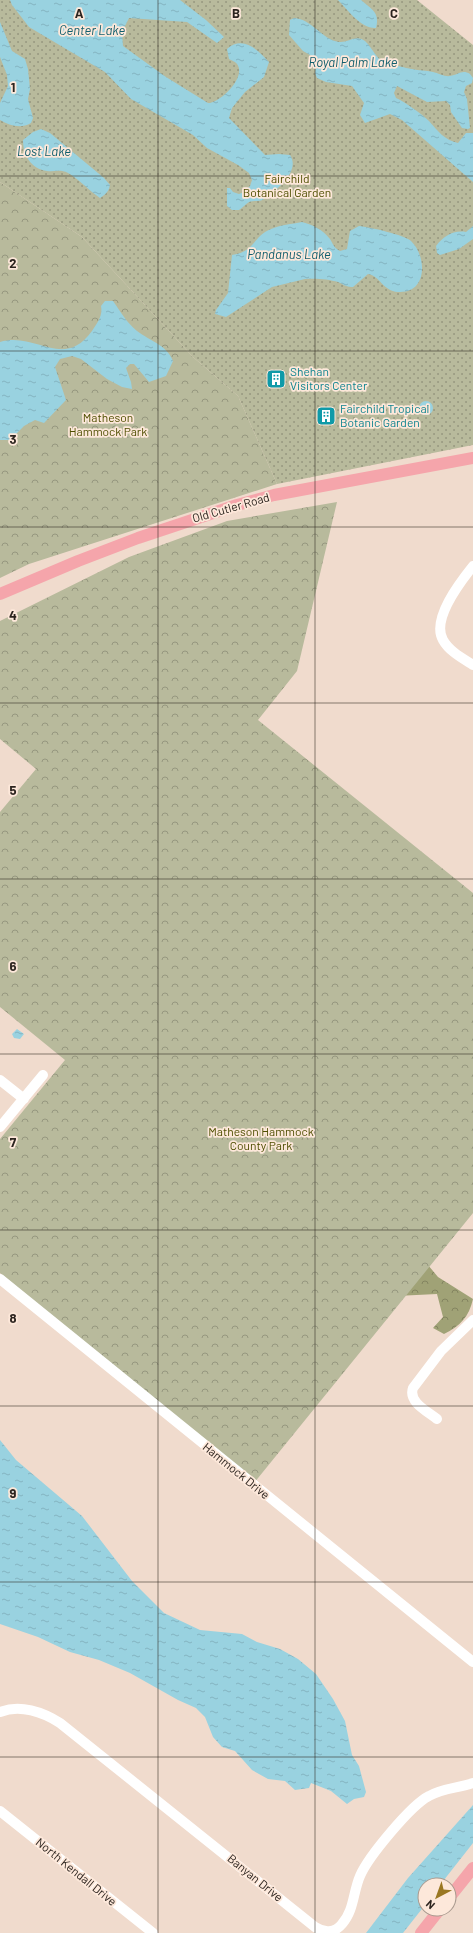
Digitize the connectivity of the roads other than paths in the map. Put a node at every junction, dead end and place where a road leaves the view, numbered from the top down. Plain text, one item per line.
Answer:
1 (473, 458) edge
2 (473, 566) edge
3 (0, 594) edge
4 (473, 666) edge
5 (43, 1075) dead end
6 (0, 1080) edge
7 (24, 1099) junction
8 (0, 1127) edge
9 (0, 1279) edge
10 (471, 1325) edge
11 (437, 1419) dead end
12 (473, 1662) edge
13 (0, 1712) edge
14 (473, 1783) edge
15 (0, 1811) edge
16 (473, 1868) edge
17 (457, 1888) edge
18 (433, 1917) edge
19 (153, 1933) edge
20 (420, 1933) edge

1 - 3 main road, Old Cutler Road
2 - 4 street
5 - 7 street
6 - 7 street
7 - 8 street
9 - 12 street, Hammock Drive
10 - 11 street
13 - 14 street, Banyan Drive
15 - 19 street, North Kendall Drive
16 - 17 main road
18 - 20 main road

